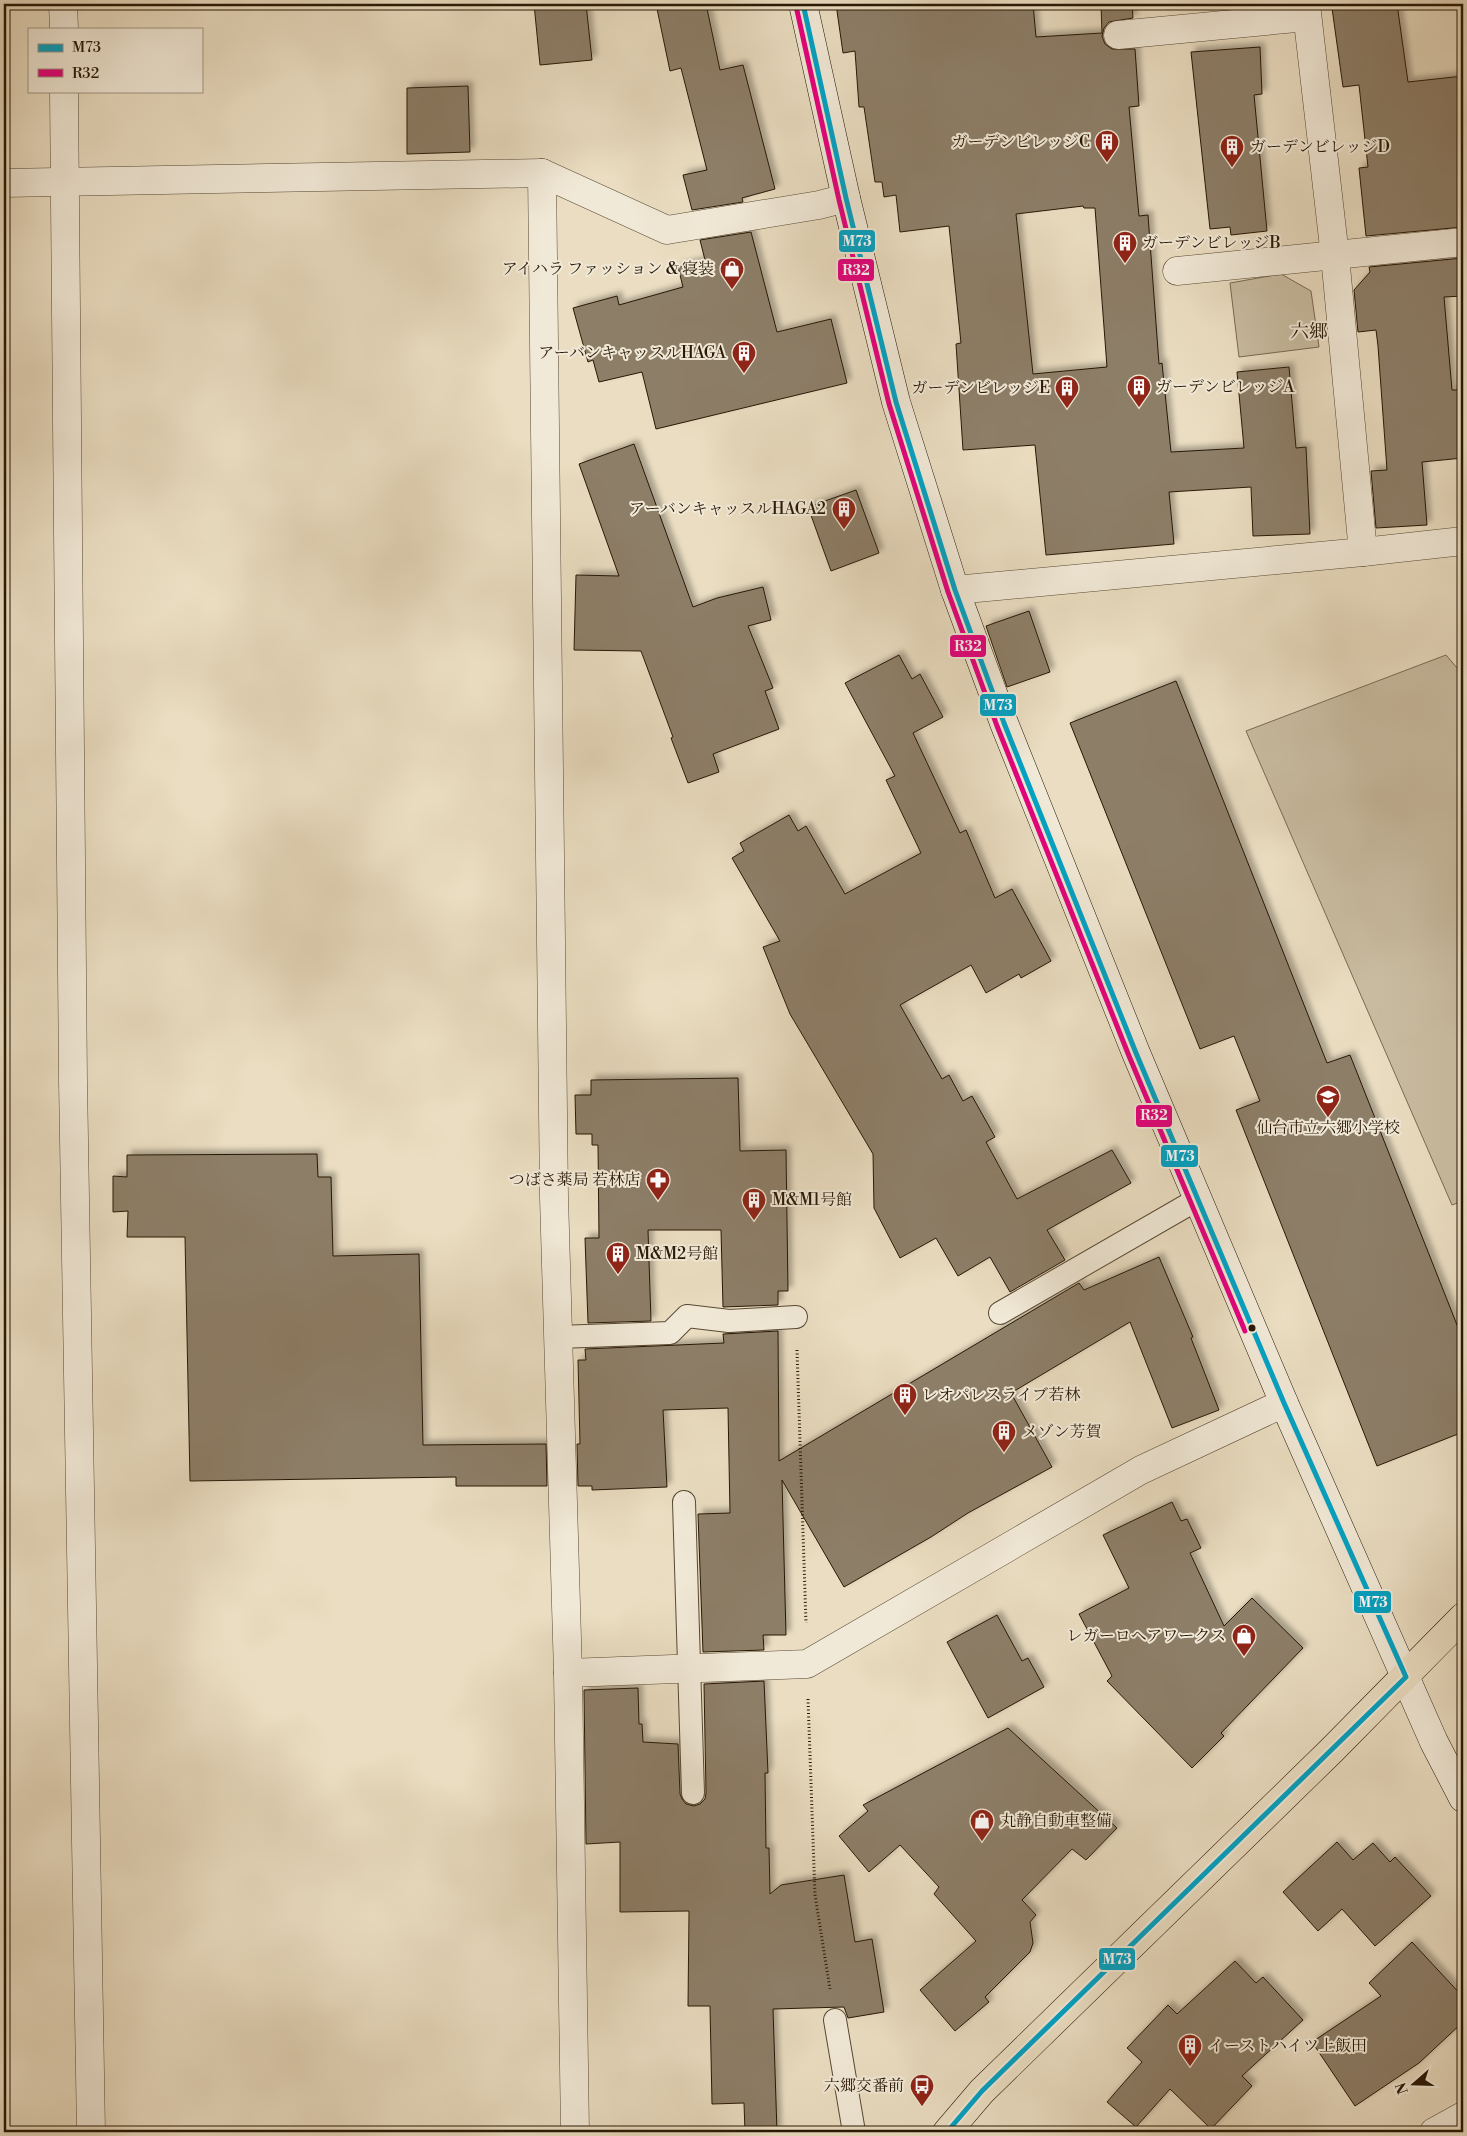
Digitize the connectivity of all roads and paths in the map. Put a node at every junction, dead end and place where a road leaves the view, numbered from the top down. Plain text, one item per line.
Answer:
1 (63, 4) edge
2 (803, 4) edge
3 (1306, 10) edge
4 (64, 28) edge
5 (1118, 35) dead end
6 (64, 92) edge
7 (542, 173) junction
8 (65, 182) junction
9 (4, 183) edge
10 (846, 198) junction
11 (1463, 242) edge
12 (1335, 256) junction
13 (1177, 271) dead end
14 (1463, 541) edge
15 (1363, 552) junction
16 (955, 590) junction
17 (1198, 1199) junction
18 (1000, 1313) dead end
19 (796, 1317) joint
20 (558, 1337) junction
21 (1284, 1403) junction
22 (684, 1502) dead end
23 (1463, 1618) edge
24 (807, 1664) junction
25 (689, 1669) junction
26 (568, 1673) junction
27 (1406, 1677) junction
28 (693, 1793) dead end
29 (1463, 1798) edge
30 (835, 2020) joint
31 (1463, 2116) edge
32 (91, 2132) edge
33 (575, 2132) edge
34 (854, 2132) edge
35 (947, 2132) edge
36 (1434, 2132) edge

1 - 4 street
2 - 10 street
3 - 5 street
3 - 12 street
6 - 8 street
7 - 8 street
7 - 10 street
7 - 20 street
8 - 9 street
8 - 32 street
10 - 16 street
11 - 12 street
12 - 13 street
12 - 15 street
14 - 15 street
15 - 16 street
16 - 17 street
17 - 18 lane
17 - 21 street
19 - 20 lane
19 - 24 path
20 - 26 street
21 - 24 street
21 - 27 street
22 - 25 lane
23 - 27 main road
24 - 25 street
24 - 30 path
25 - 26 street
25 - 28 lane
26 - 33 street
27 - 29 street
27 - 35 main road
30 - 34 lane
31 - 36 street

